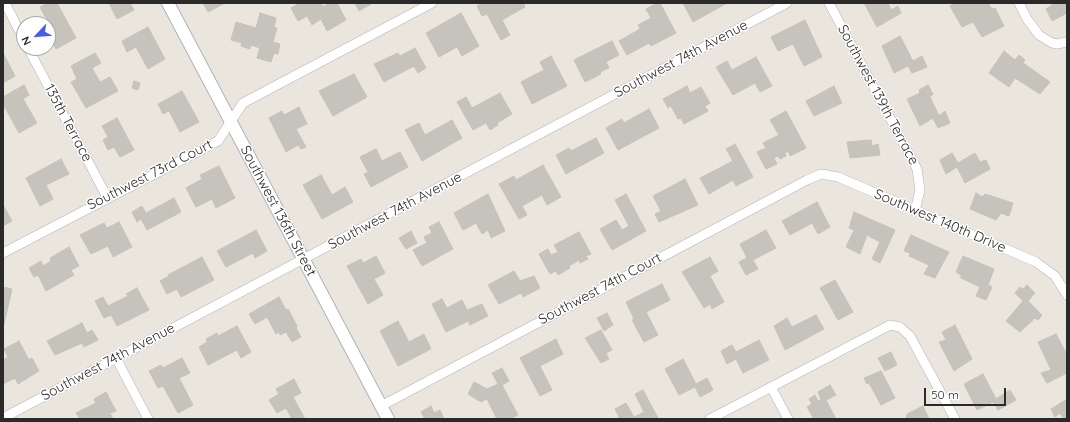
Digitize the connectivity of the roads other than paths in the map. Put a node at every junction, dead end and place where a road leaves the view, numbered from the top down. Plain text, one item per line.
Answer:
1 (5, 3) edge
2 (168, 3) edge
3 (432, 3) edge
4 (787, 3) edge
5 (829, 3) edge
6 (1018, 3) edge
7 (16, 24) edge
8 (1067, 42) edge
9 (32, 56) edge
10 (231, 123) junction
11 (821, 174) joint
12 (107, 197) junction
13 (915, 212) junction
14 (3, 253) edge
15 (303, 259) junction
16 (1067, 295) edge
17 (116, 358) junction
18 (771, 387) junction
19 (381, 406) junction
20 (3, 418) edge
21 (148, 419) edge
22 (388, 419) edge
23 (710, 419) edge
24 (788, 419) edge
25 (955, 419) edge

1 - 7 street
2 - 10 street, Southwest 136th Street
3 - 10 street, Southwest 73rd Court
4 - 15 street, Southwest 74th Avenue
5 - 13 street, Southwest 139th Terrace
6 - 8 street
9 - 12 street, 135th Terrace
10 - 12 street, Southwest 73rd Court
10 - 15 street, Southwest 136th Street
11 - 13 street, Southwest 140th Drive
11 - 19 street, Southwest 74th Court
12 - 14 street, Southwest 73rd Court
13 - 16 street, Southwest 140th Drive
15 - 17 street, Southwest 74th Avenue
15 - 19 street, Southwest 136th Street
17 - 20 street, Southwest 74th Avenue
17 - 21 street
18 - 23 street
18 - 24 street
18 - 25 street
19 - 22 street, Southwest 136th Street

